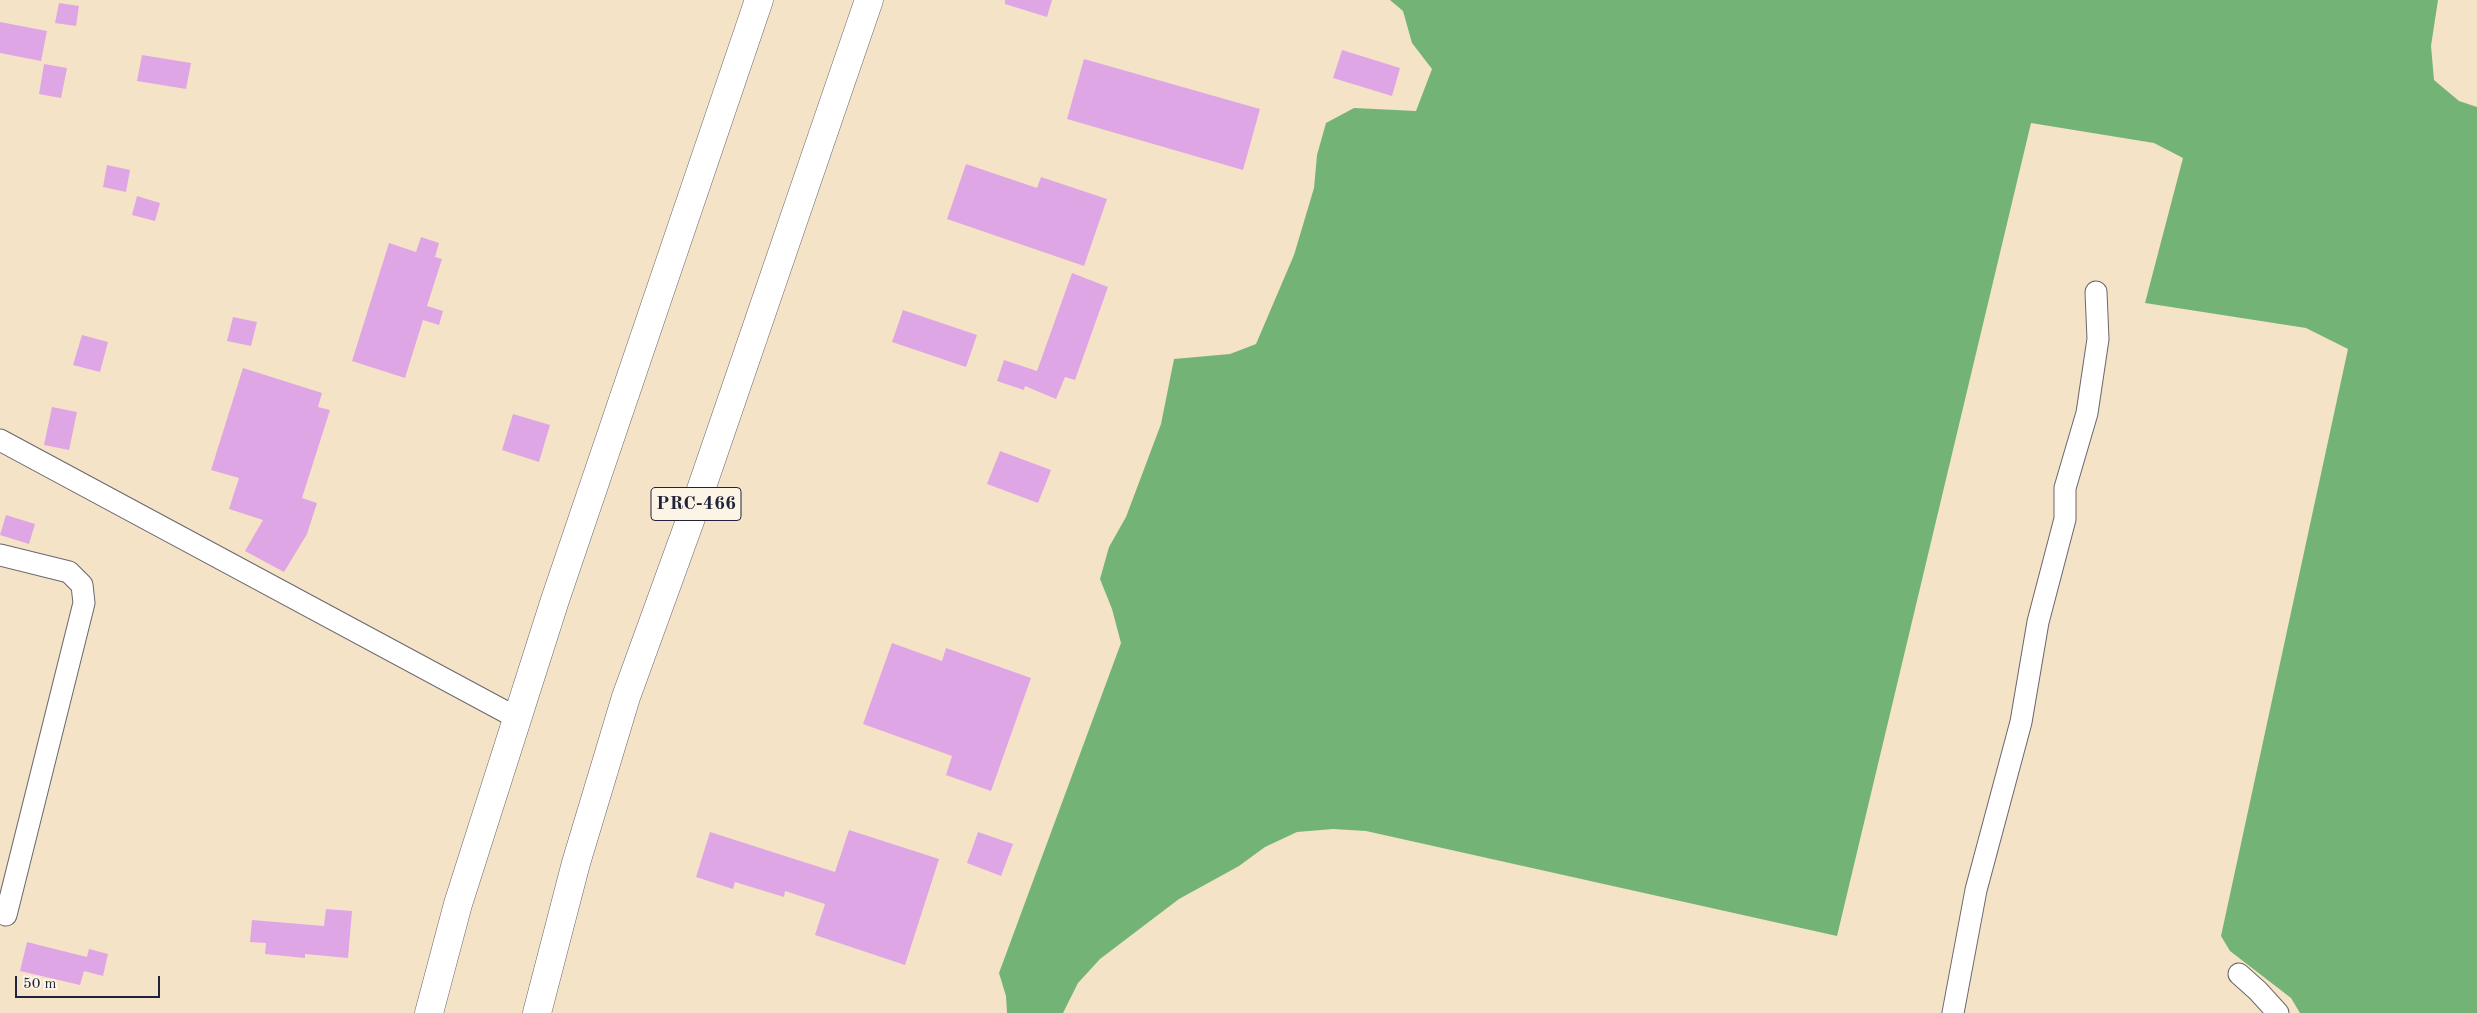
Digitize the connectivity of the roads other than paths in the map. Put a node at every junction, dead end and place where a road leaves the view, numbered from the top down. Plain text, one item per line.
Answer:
1 (759, 0) edge
2 (869, 0) edge
3 (2096, 292) dead end
4 (0, 440) edge
5 (0, 555) edge
6 (517, 718) junction
7 (6, 915) dead end
8 (2238, 974) dead end
9 (428, 1013) edge
10 (537, 1013) edge
11 (1953, 1013) edge
12 (2278, 1013) edge

1 - 6 highway
2 - 10 highway, PRC-466
3 - 11 street
4 - 6 street
5 - 7 street
6 - 9 highway
8 - 12 street

